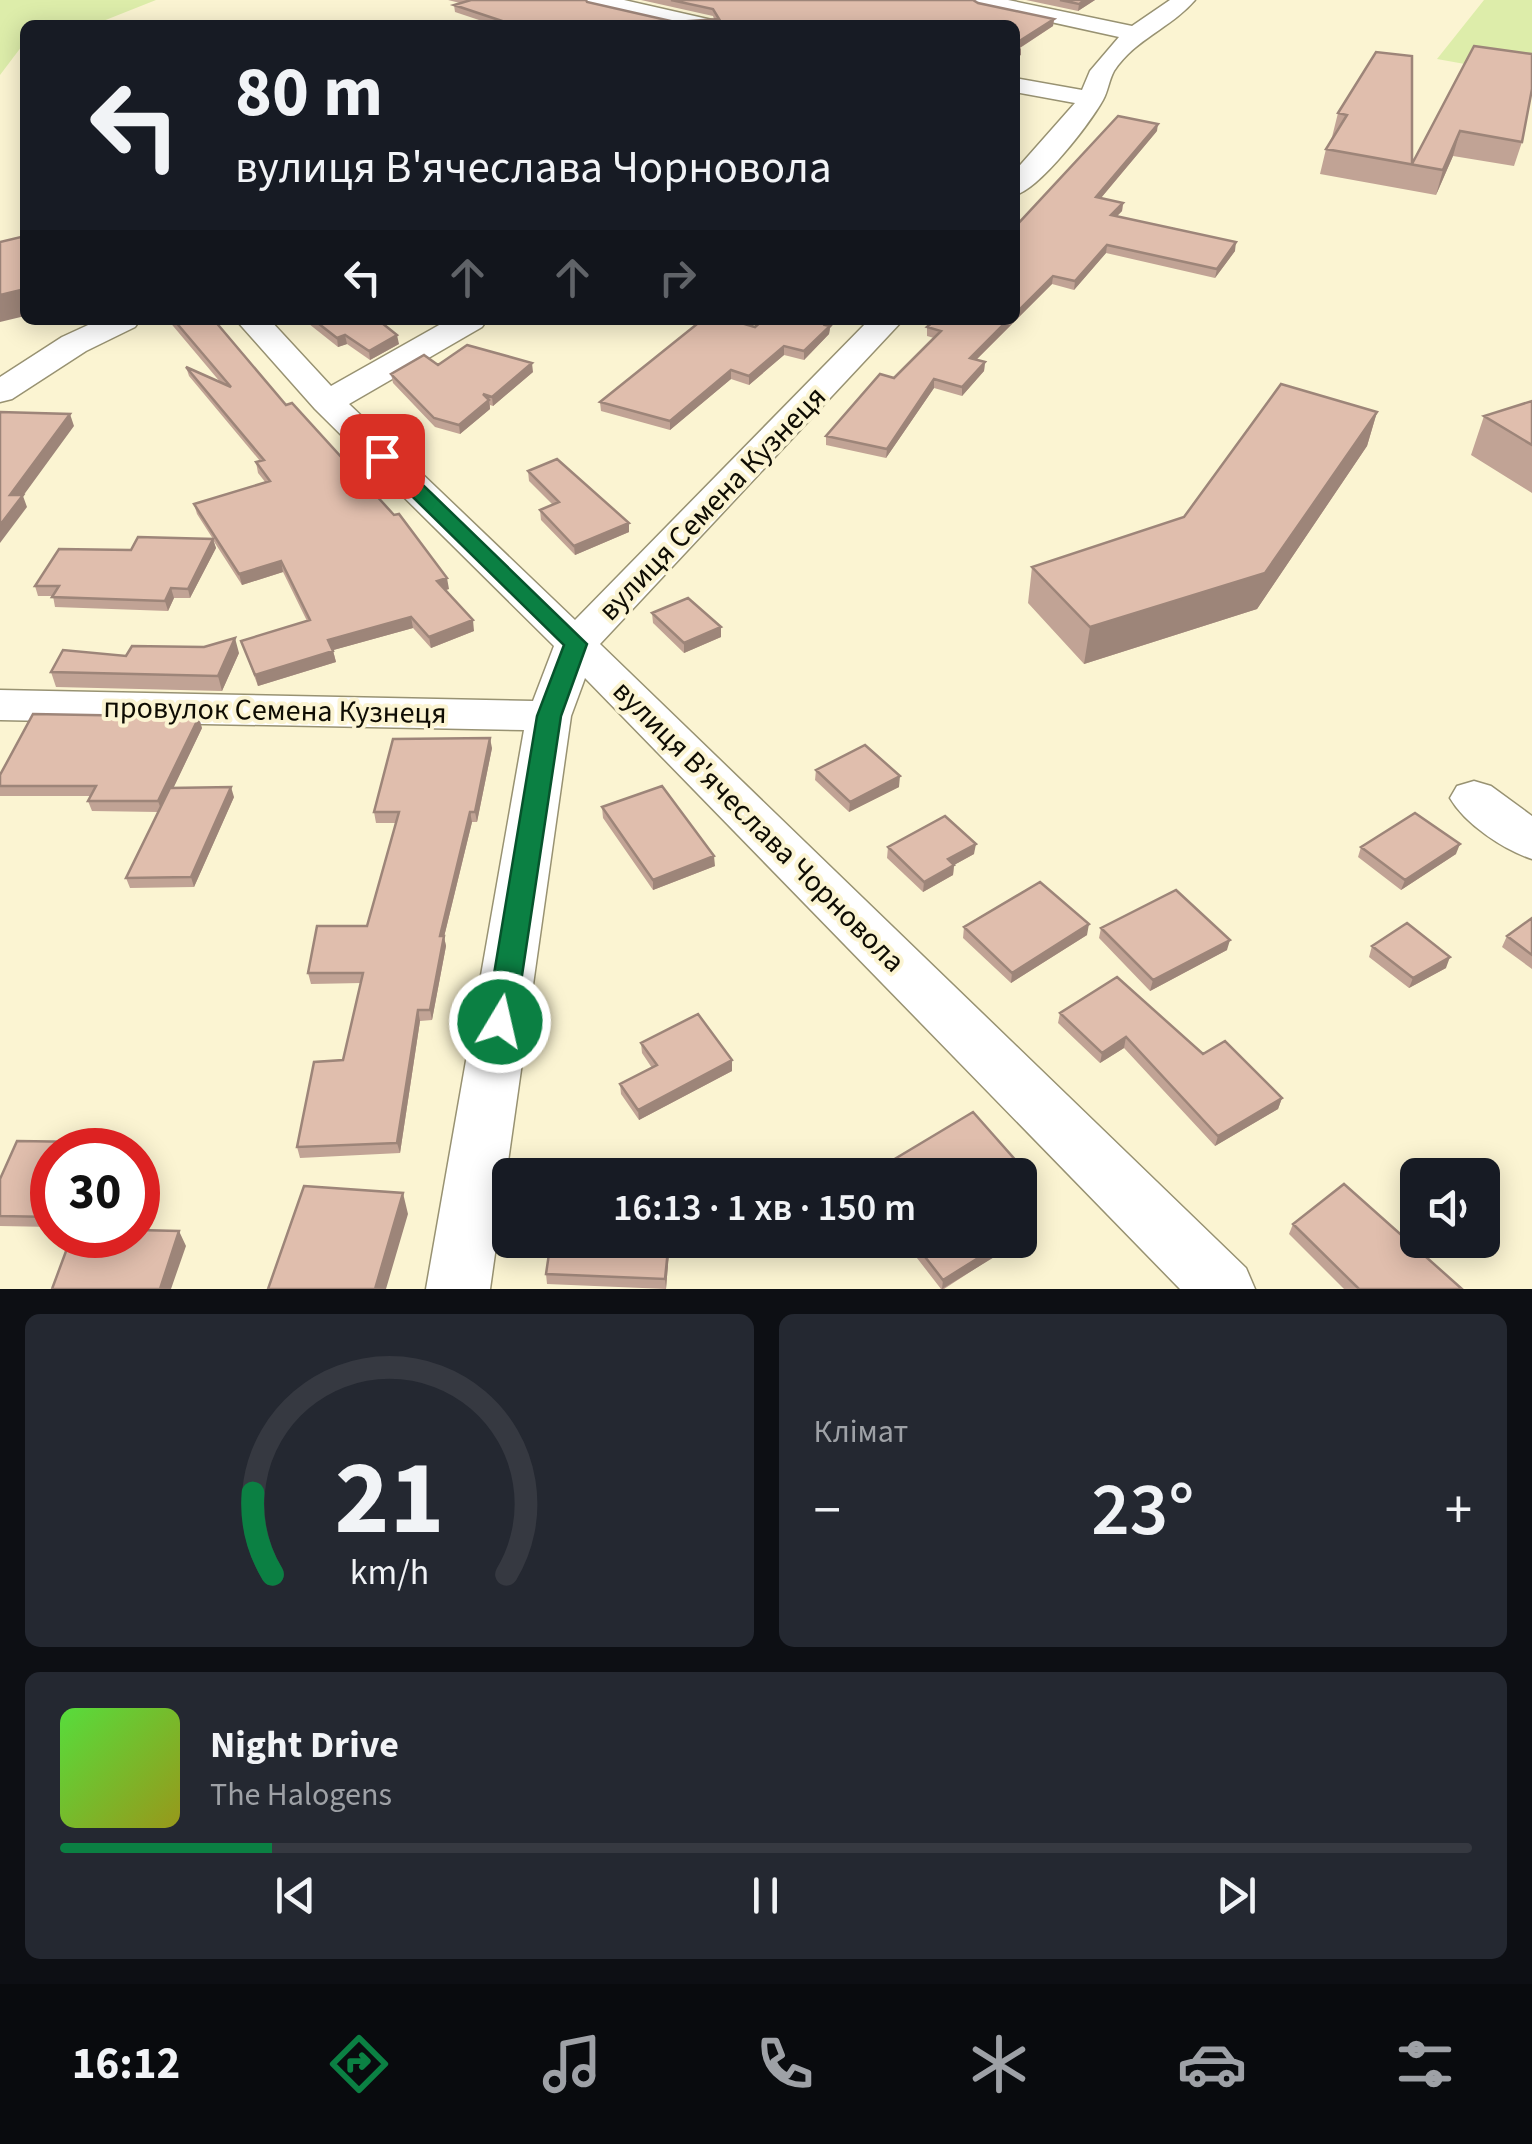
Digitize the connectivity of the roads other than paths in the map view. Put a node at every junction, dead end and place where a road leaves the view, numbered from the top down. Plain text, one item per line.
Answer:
1 (596, 0) edge
2 (978, 0) edge
3 (1184, 0) edge
4 (645, 12) junction
5 (633, 20) edge
6 (681, 20) edge
7 (1134, 33) junction
8 (1020, 86) edge
9 (1091, 98) junction
10 (1020, 182) edge
11 (114, 325) edge
12 (257, 325) edge
13 (462, 325) edge
14 (882, 325) edge
15 (0, 392) edge
16 (326, 402) junction
17 (576, 644) junction
18 (0, 705) edge
19 (549, 716) junction
20 (1474, 798) dead end
21 (1532, 841) edge
22 (458, 1289) edge
23 (1224, 1289) edge

1 - 4 street
2 - 7 street
3 - 7 street
4 - 5 street
4 - 6 street
7 - 9 street
8 - 9 street
9 - 10 street
11 - 15 street
12 - 16 street, вулиця В'ячеслава Чорновола
13 - 16 street
14 - 17 street, вулиця Семена Кузнеця
16 - 17 street, вулиця В'ячеслава Чорновола
17 - 19 street, вулиця Семена Кузнеця
17 - 23 street, вулиця В'ячеслава Чорновола
18 - 19 street, провулок Семена Кузнеця
19 - 22 street, вулиця Семена Кузнеця
20 - 21 street

